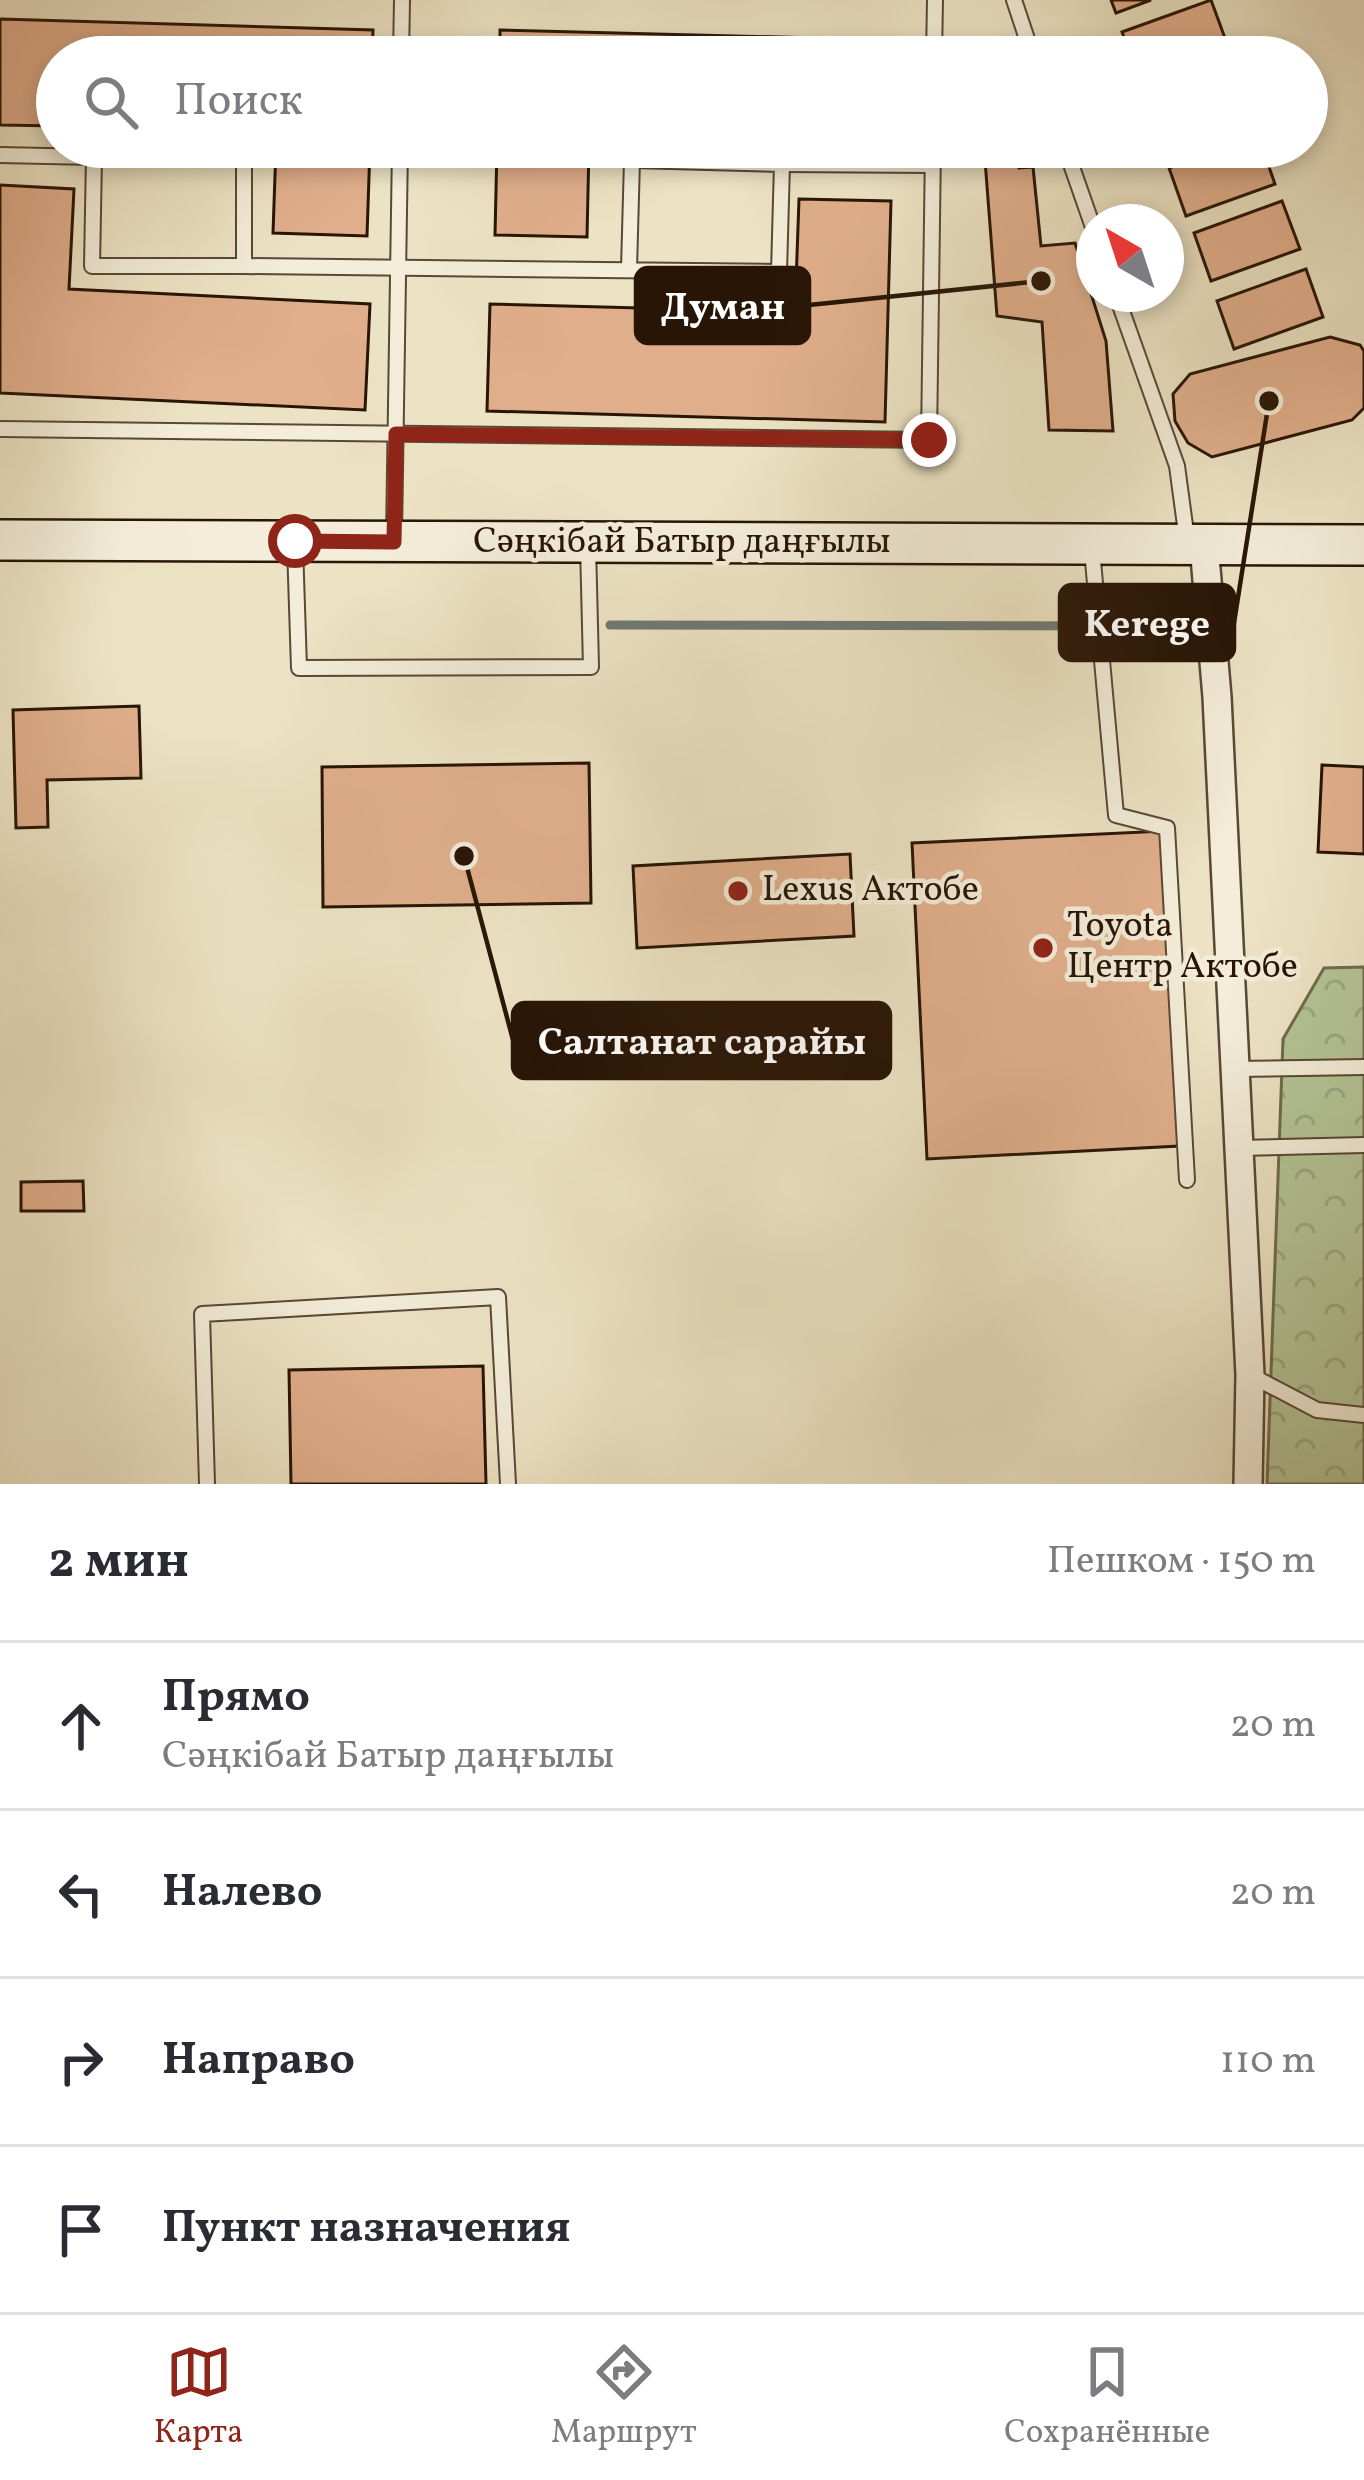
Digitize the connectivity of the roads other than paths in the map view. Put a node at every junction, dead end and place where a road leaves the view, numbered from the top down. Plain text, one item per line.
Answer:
1 (402, 0) edge
2 (935, 0) edge
3 (1013, 0) edge
4 (401, 36) edge
5 (934, 36) edge
6 (1026, 36) edge
7 (0, 155) edge
8 (36, 156) edge
9 (94, 168) edge
10 (244, 168) edge
11 (400, 168) edge
12 (632, 168) edge
13 (782, 168) edge
14 (933, 168) edge
15 (1072, 168) edge
16 (1085, 204) edge
17 (244, 266) junction
18 (629, 268) junction
19 (398, 269) junction
20 (1123, 312) edge
21 (0, 429) edge
22 (396, 434) junction
23 (0, 540) edge
24 (295, 541) junction
25 (394, 542) junction
26 (588, 542) junction
27 (1092, 544) junction
28 (1196, 545) junction
29 (1364, 545) edge
30 (1364, 1067) edge
31 (1236, 1070) junction
32 (1364, 1145) edge
33 (1239, 1148) junction
34 (1187, 1180) dead end
35 (1250, 1375) junction
36 (1364, 1415) edge
37 (207, 1484) edge
38 (508, 1484) edge
39 (1248, 1484) edge

1 - 4 lane
2 - 5 lane
3 - 6 lane
7 - 8 lane
9 - 17 lane
10 - 17 lane
11 - 19 lane
12 - 18 lane
13 - 18 lane
14 - 22 lane
15 - 16 lane
17 - 19 lane
18 - 19 lane
19 - 22 lane
20 - 28 lane
21 - 22 lane
22 - 25 lane
23 - 24 main road, Сәңкібай Батыр даңғылы
24 - 25 main road, Сәңкібай Батыр даңғылы
24 - 26 lane
25 - 26 main road, Сәңкібай Батыр даңғылы
26 - 27 main road, Сәңкібай Батыр даңғылы
27 - 28 main road, Сәңкібай Батыр даңғылы
27 - 34 lane
28 - 29 main road, Сәңкібай Батыр даңғылы
28 - 31 street
30 - 31 lane
31 - 33 street
32 - 33 lane
33 - 35 street
35 - 36 lane
35 - 39 street
37 - 38 lane

